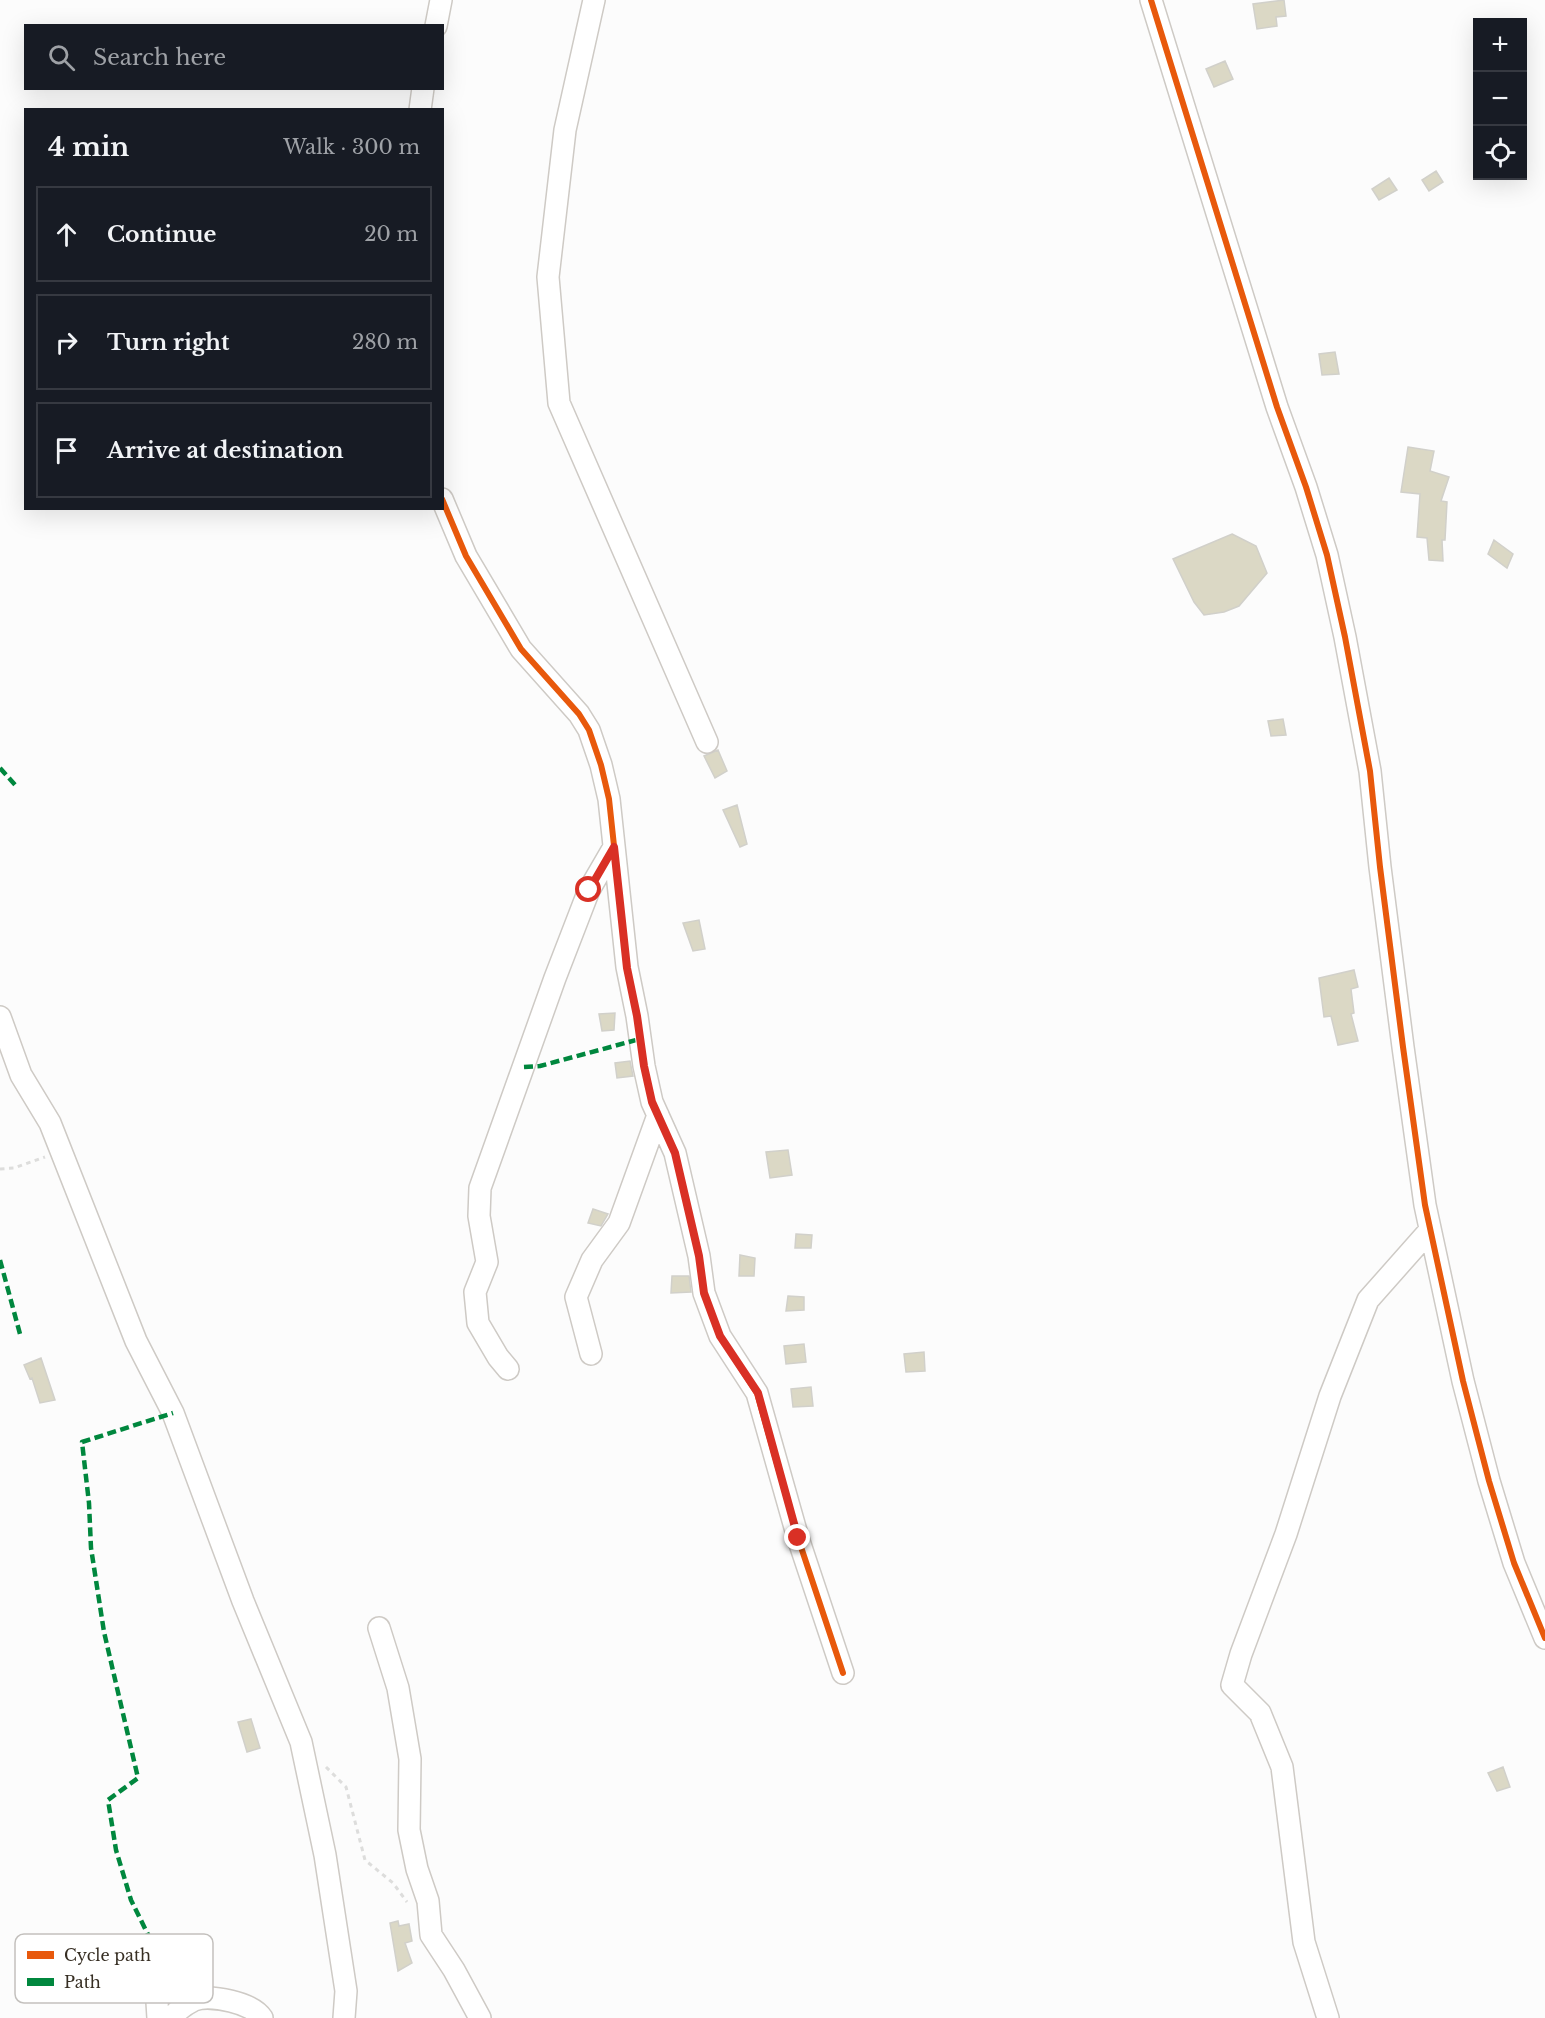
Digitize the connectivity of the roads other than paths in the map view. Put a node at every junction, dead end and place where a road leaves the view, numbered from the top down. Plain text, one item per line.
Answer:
1 (441, 0) edge
2 (594, 0) edge
3 (1151, 0) edge
4 (436, 24) edge
5 (423, 90) edge
6 (420, 108) edge
7 (444, 504) edge
8 (707, 742) dead end
9 (614, 847) junction
10 (0, 1017) edge
11 (658, 1115) junction
12 (1430, 1230) junction
13 (591, 1354) dead end
14 (508, 1370) dead end
15 (379, 1628) dead end
16 (1545, 1638) edge
17 (843, 1673) dead end
18 (213, 1999) edge
19 (157, 2003) edge
20 (191, 2003) edge
21 (158, 2018) edge
22 (172, 2018) edge
23 (262, 2018) edge
24 (345, 2018) edge
25 (480, 2018) edge
26 (1328, 2018) edge

1 - 4 street
2 - 8 street
3 - 12 street
5 - 6 street
7 - 9 street
9 - 11 street
9 - 14 street
10 - 24 street
11 - 13 street
11 - 17 street
12 - 16 street
12 - 26 street
15 - 25 street
18 - 23 street
19 - 21 street
20 - 22 street

